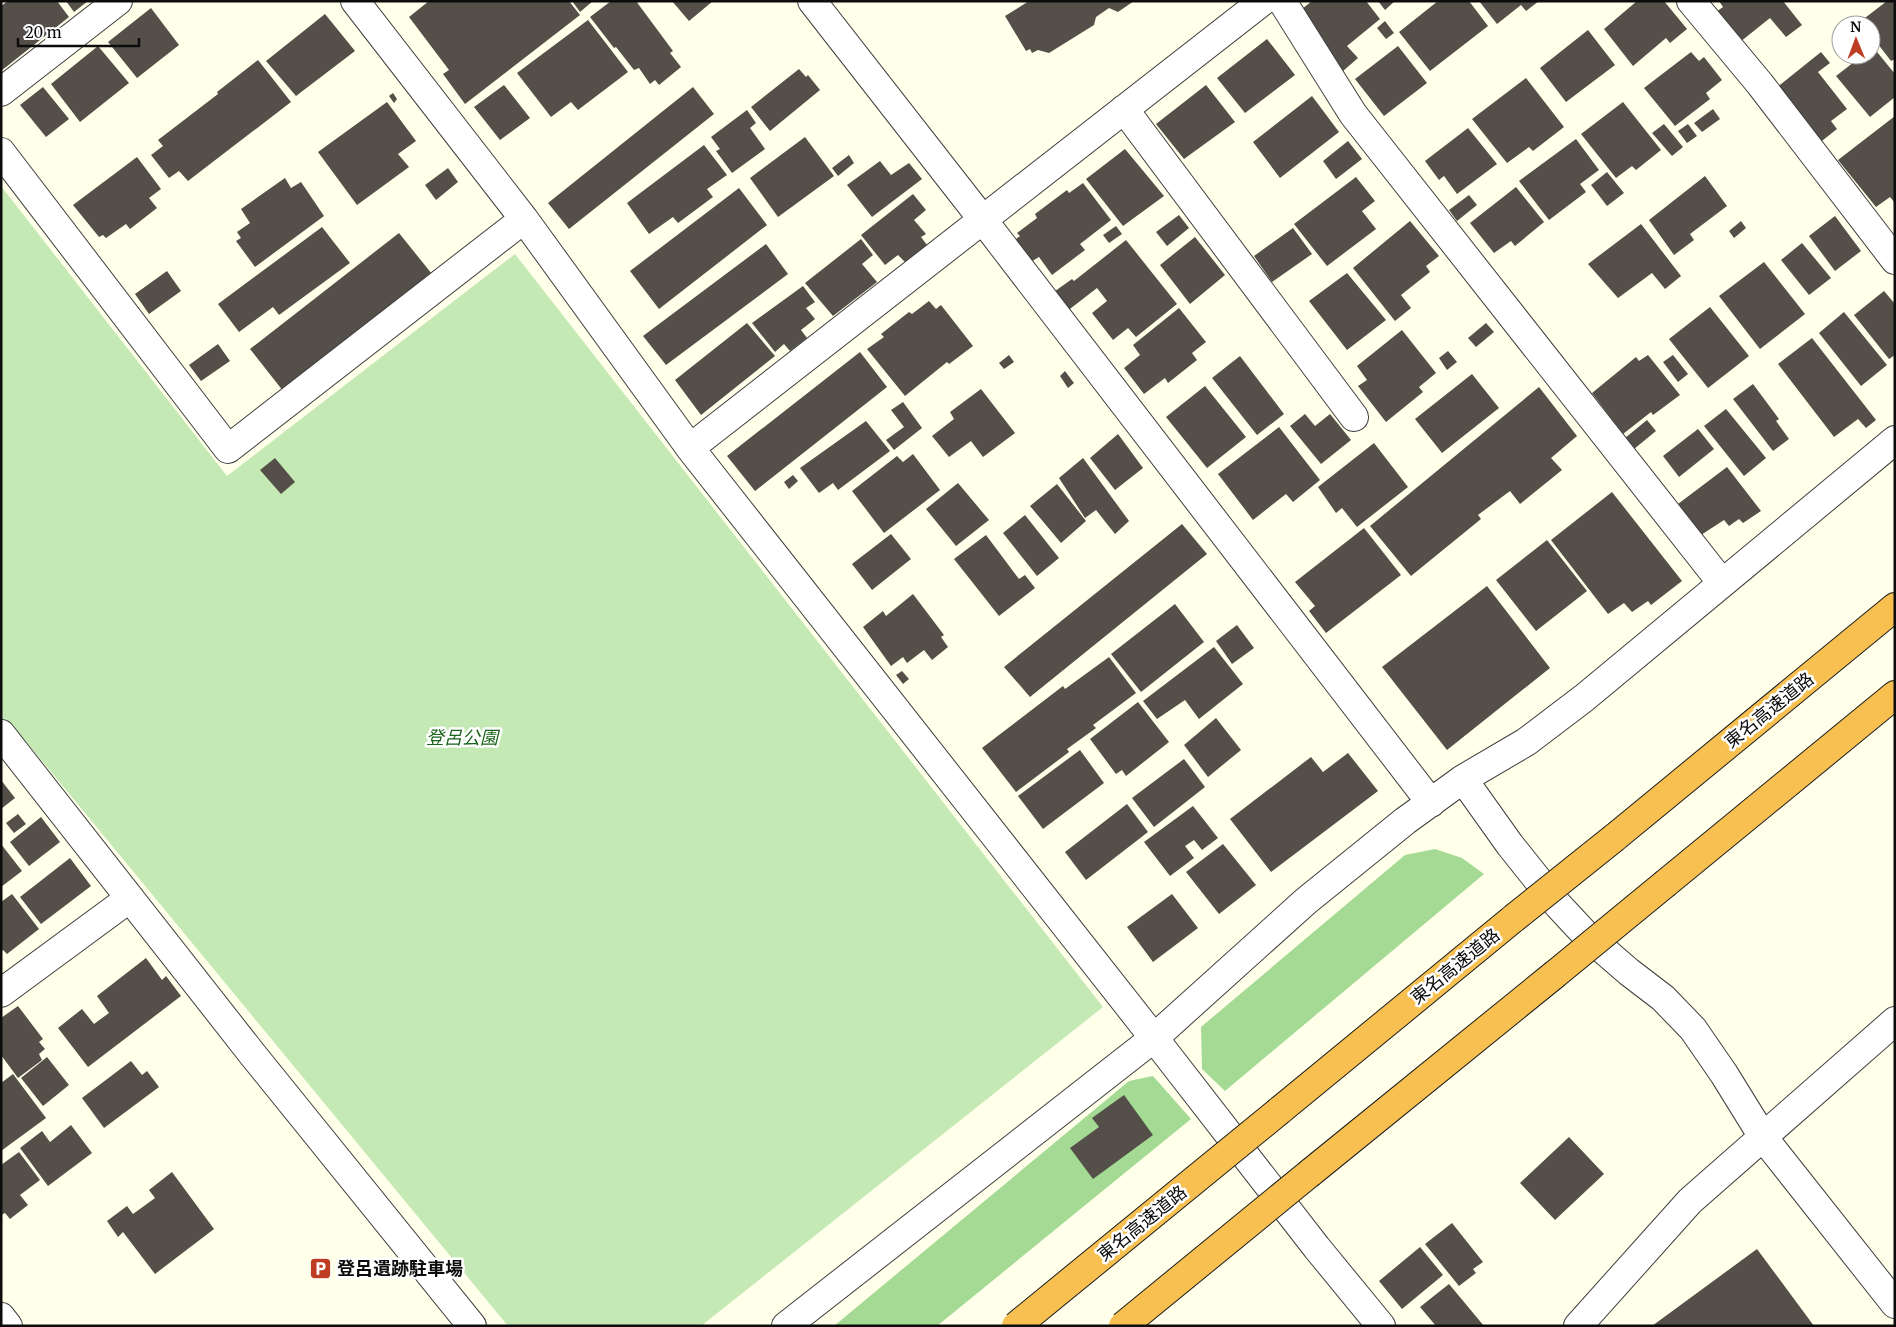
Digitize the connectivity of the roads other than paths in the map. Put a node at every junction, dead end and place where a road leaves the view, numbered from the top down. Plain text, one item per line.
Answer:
1 (118, 1) edge
2 (355, 1) edge
3 (812, 1) edge
4 (1263, 1) edge
5 (1282, 1) edge
6 (1691, 1) edge
7 (1, 92) edge
8 (1124, 110) junction
9 (1, 152) edge
10 (524, 219) junction
11 (983, 220) junction
12 (1895, 260) edge
13 (1354, 417) dead end
14 (1895, 440) edge
15 (690, 448) junction
16 (1722, 583) junction
17 (1895, 606) edge
18 (1895, 695) edge
19 (1, 734) edge
20 (1463, 779) junction
21 (1431, 802) junction
22 (130, 898) junction
23 (1, 992) edge
24 (1895, 1021) edge
25 (1154, 1038) junction
26 (1763, 1137) junction
27 (1895, 1304) edge
28 (1, 1316) edge
29 (8, 1326) edge
30 (472, 1326) edge
31 (786, 1326) edge
32 (1016, 1326) edge
33 (1123, 1326) edge
34 (1381, 1326) edge
35 (1578, 1326) edge

1 - 7 street
2 - 10 street
3 - 11 street
4 - 8 street
5 - 16 street
6 - 12 street
8 - 11 street
8 - 13 street
9 - 10 street
10 - 15 street
11 - 15 street
11 - 21 street
14 - 16 street
15 - 25 street
16 - 20 street
17 - 32 highway, 東名高速道路, bridge
18 - 33 highway, bridge
19 - 22 street
20 - 21 street
20 - 26 street
21 - 25 street
22 - 23 street
22 - 30 street
24 - 26 street
25 - 31 street
25 - 34 street
26 - 27 street
26 - 35 street
28 - 29 street

